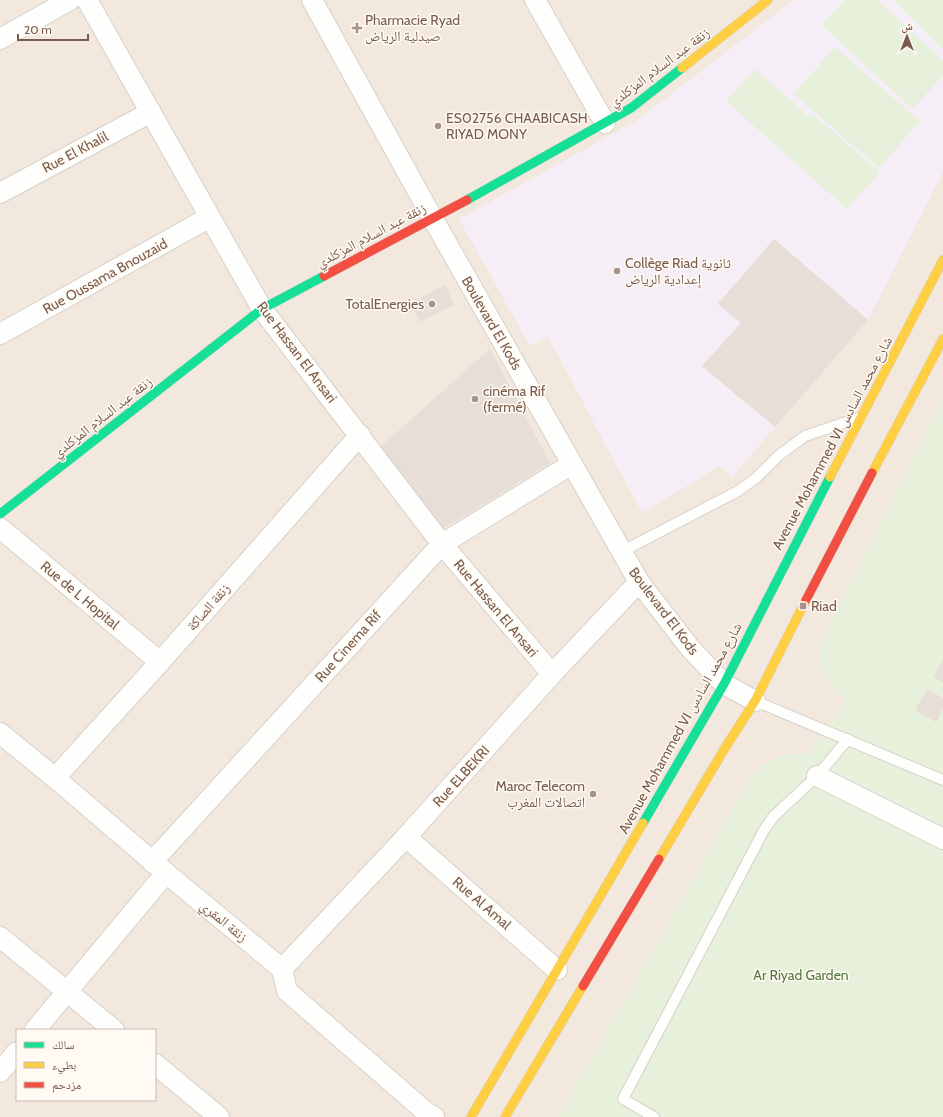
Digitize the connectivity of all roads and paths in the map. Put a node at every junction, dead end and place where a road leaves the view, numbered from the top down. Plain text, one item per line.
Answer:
1 (70, 0) edge
2 (86, 0) edge
3 (312, 0) edge
4 (535, 0) edge
5 (768, 0) edge
6 (0, 39) edge
7 (151, 112) junction
8 (605, 123) junction
9 (0, 193) edge
10 (210, 217) junction
11 (432, 219) junction
12 (943, 260) edge
13 (262, 309) junction
14 (0, 334) edge
15 (943, 339) edge
16 (862, 417) junction
17 (360, 435) junction
18 (572, 464) junction
19 (0, 514) edge
20 (0, 528) edge
21 (442, 544) junction
22 (622, 552) junction
23 (639, 582) junction
24 (160, 662) junction
25 (552, 674) junction
26 (724, 684) junction
27 (755, 701) junction
28 (0, 733) edge
29 (848, 739) junction
30 (817, 776) junction
31 (55, 778) junction
32 (943, 780) edge
33 (406, 837) junction
34 (943, 839) edge
35 (159, 867) junction
36 (0, 937) edge
37 (282, 969) junction
38 (557, 970) junction
39 (68, 992) junction
40 (36, 1029) edge
41 (113, 1029) edge
42 (16, 1053) edge
43 (156, 1065) edge
44 (0, 1072) edge
45 (220, 1117) edge
46 (434, 1117) edge
47 (471, 1117) edge
48 (505, 1117) edge
49 (654, 1117) edge

1 - 6 street
2 - 7 street, Rue Hassan El Ansari
3 - 11 street, Boulevard El Kods
4 - 8 street
5 - 8 main road, زنقة عبد السلام المزكلدي
7 - 9 street, Rue El Khalil
7 - 10 street, Rue Hassan El Ansari
8 - 11 main road, زنقة عبد السلام المزكلدي
10 - 13 street, Rue Hassan El Ansari
10 - 14 street, Rue Oussama Bnouzaid
11 - 13 main road, زنقة عبد السلام المزكلدي
11 - 18 street, Boulevard El Kods
12 - 16 main road, Avenue Mohammed VI شارع محمد السادس
13 - 17 street, Rue Hassan El Ansari
13 - 19 main road, زنقة عبد السلام المزكلدي
15 - 27 main road
16 - 22 lane
16 - 26 main road, Avenue Mohammed VI شارع محمد السادس
17 - 21 street, Rue Hassan El Ansari
17 - 24 street, زنقة الصاكة
18 - 21 street, Rue Cinema Rif
18 - 22 street, Boulevard El Kods
20 - 24 street, Rue de L Hopital
21 - 25 street, Rue Hassan El Ansari
21 - 35 street, Rue Cinema Rif
22 - 23 street, Boulevard El Kods
23 - 25 street, Rue ELBEKRI
23 - 26 street, Boulevard El Kods
24 - 31 street, زنقة الصاكة
25 - 33 street, Rue ELBEKRI
26 - 27 street, Boulevard El Kods
26 - 38 main road, Avenue Mohammed VI شارع محمد السادس
27 - 29 lane
27 - 48 main road
28 - 31 street, زنقة المقري
29 - 30 lane
29 - 32 lane
30 - 34 street
30 - 49 lane
31 - 35 street, زنقة المقري
33 - 37 street, Rue ELBEKRI
33 - 38 street, Rue Al Amal
35 - 37 street, زنقة المقري
35 - 39 street, Rue Cinema Rif
36 - 39 street
37 - 46 street
38 - 47 main road, Avenue Mohammed VI شارع محمد السادس
39 - 40 street, Rue Cinema Rif
39 - 41 street
42 - 44 street
43 - 45 street

